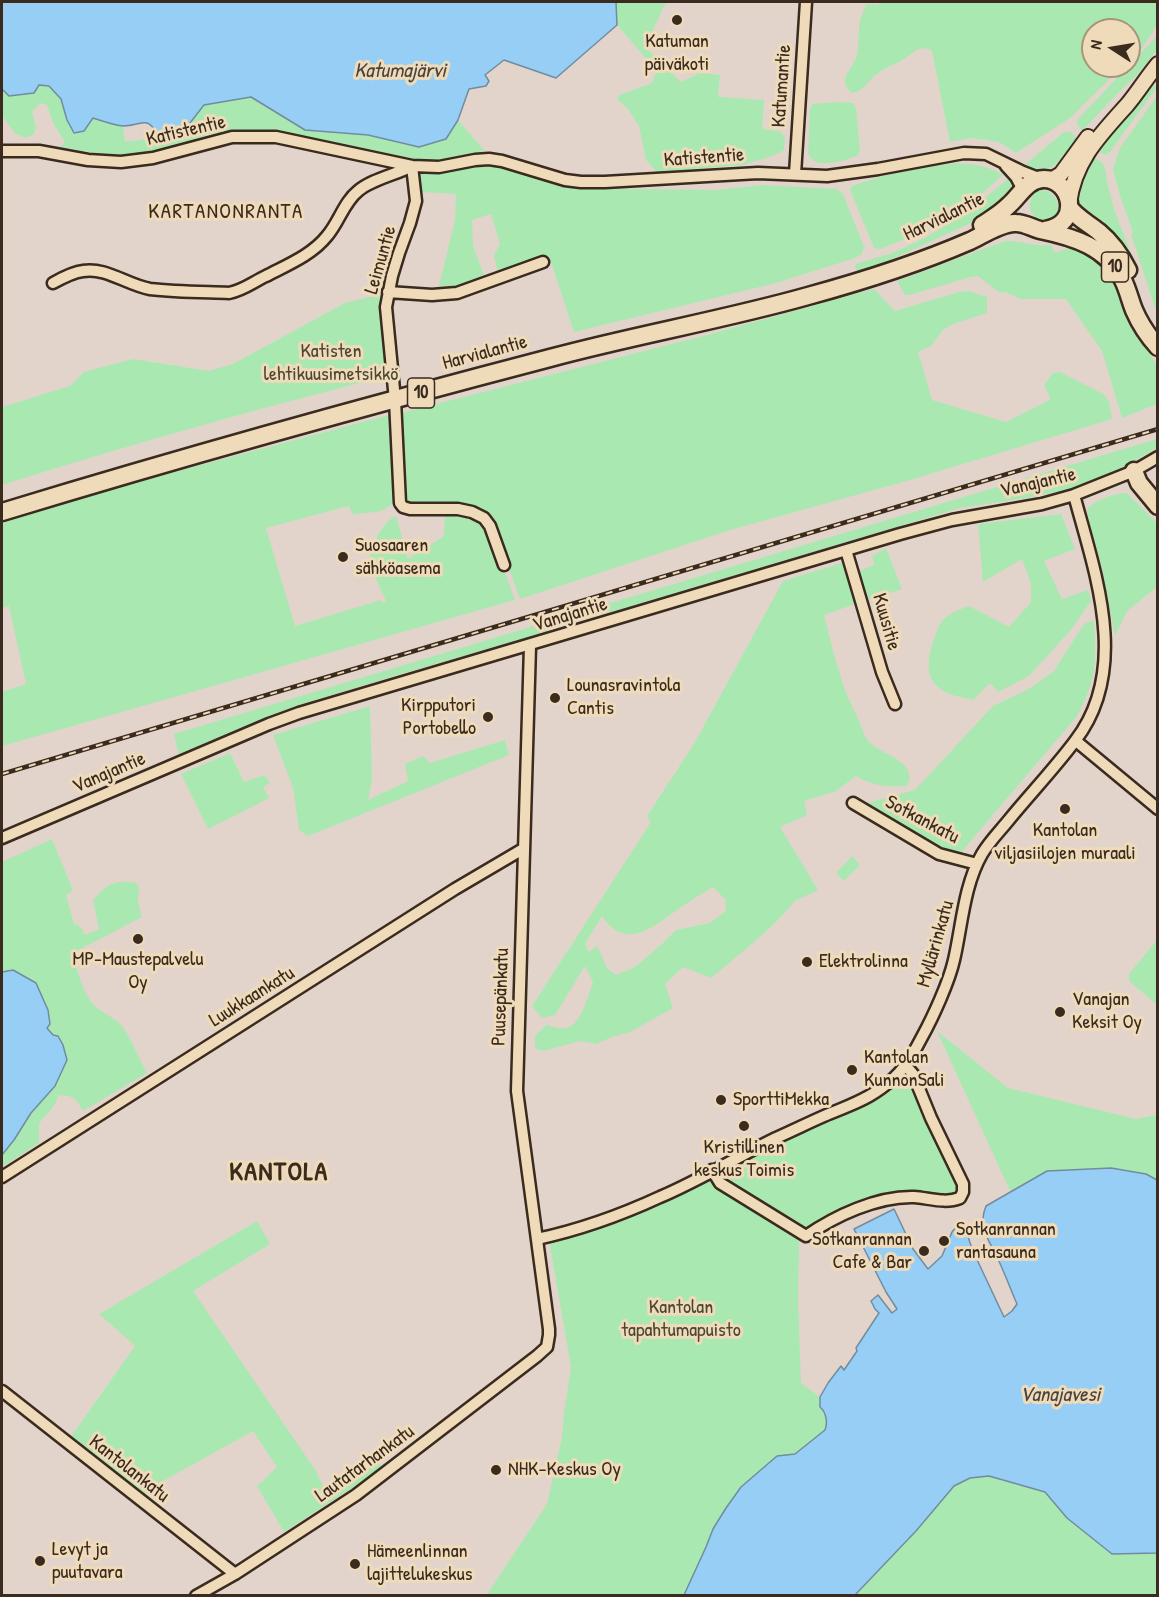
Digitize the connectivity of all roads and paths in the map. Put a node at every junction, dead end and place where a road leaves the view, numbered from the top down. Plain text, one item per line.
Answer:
1 (806, 2) edge
2 (1158, 63) edge
3 (2, 152) edge
4 (999, 160) junction
5 (412, 166) junction
6 (795, 174) junction
7 (1044, 179) junction
8 (1023, 191) junction
9 (1069, 206) junction
10 (1039, 229) junction
11 (543, 262) dead end
12 (53, 282) dead end
13 (844, 286) junction
14 (388, 292) junction
15 (1158, 337) edge
16 (1158, 347) edge
17 (395, 400) junction
18 (1158, 457) edge
19 (1134, 471) junction
20 (1074, 495) junction
21 (1158, 506) edge
22 (2, 512) edge
23 (846, 550) junction
24 (504, 565) dead end
25 (530, 645) junction
26 (895, 704) dead end
27 (1076, 741) junction
28 (853, 802) dead end
29 (1158, 809) edge
30 (2, 838) edge
31 (523, 849) junction
32 (977, 864) junction
33 (906, 1066) junction
34 (712, 1170) junction
35 (2, 1177) edge
36 (537, 1239) junction
37 (547, 1347) joint
38 (2, 1391) edge
39 (235, 1574) junction
40 (195, 1596) edge

1 - 6 street, Katumantie
2 - 7 main road
2 - 9 main road
3 - 5 street, Katistentie
4 - 6 street, Katistentie
4 - 7 street, Katistentie
4 - 8 street
5 - 6 street, Katistentie
5 - 12 street, Katistentie
5 - 14 street, Leimuntie
7 - 8 highway, 10
7 - 9 highway, 10
8 - 10 highway
8 - 13 highway, Harvialantie / 10
9 - 10 highway
9 - 15 highway, 10
10 - 13 highway, Harvialantie / 10
10 - 16 highway, 10
11 - 14 street
13 - 17 highway, Harvialantie / 10
14 - 17 street, Leimuntie
17 - 22 highway, Harvialantie / 10
17 - 24 street, Leimuntie
18 - 19 street, Vanajantie
19 - 20 street, Vanajantie
19 - 21 highway
20 - 23 street, Vanajantie
20 - 27 street, Myllärinkatu
23 - 25 street, Vanajantie
23 - 26 street, Kuusitie
25 - 30 street, Vanajantie
25 - 31 street, Puusepänkatu
27 - 29 street
27 - 32 street, Myllärinkatu
28 - 32 street, Sotkankatu
31 - 35 street, Luukkaankatu
31 - 36 street, Puusepänkatu
32 - 33 street, Myllärinkatu
33 - 34 street, Myllärinkatu
33 - 34 street
34 - 36 street, Myllärinkatu
36 - 37 street, Puusepänkatu
37 - 39 street, Lautatarhankatu
38 - 39 street, Kantolankatu
39 - 40 street, Lautatarhankatu

